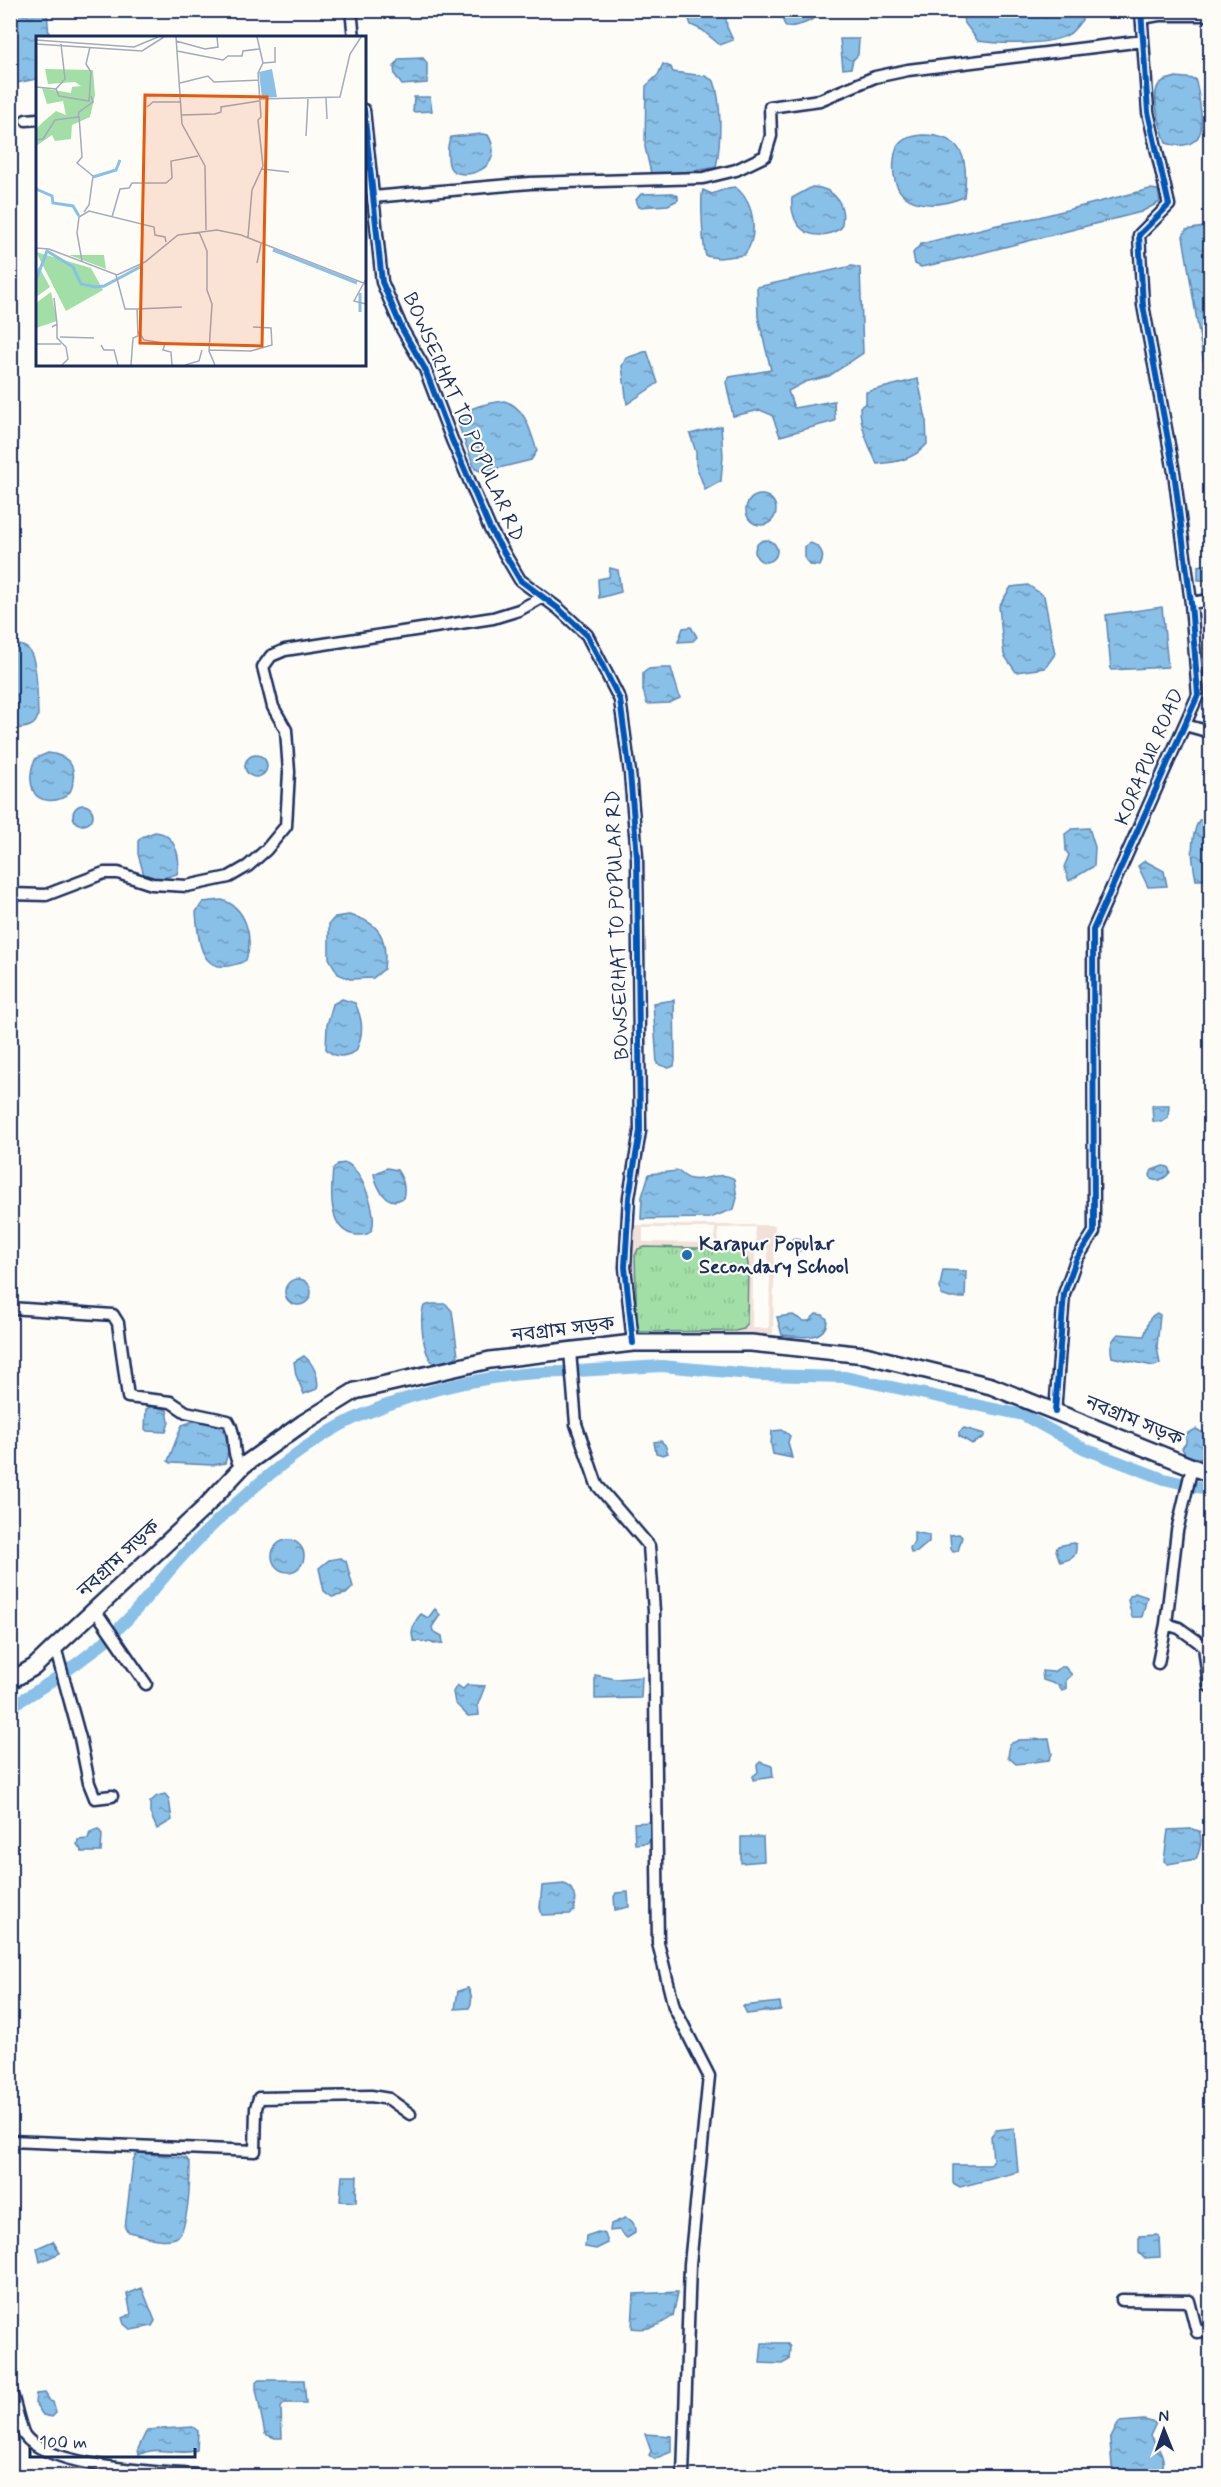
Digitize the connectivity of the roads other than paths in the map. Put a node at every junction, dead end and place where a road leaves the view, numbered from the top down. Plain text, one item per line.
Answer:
1 (351, 10) edge
2 (1141, 14) edge
3 (1210, 15) edge
4 (354, 36) edge
5 (1143, 41) junction
6 (366, 129) edge
7 (373, 197) junction
8 (543, 597) junction
9 (1210, 600) edge
10 (1191, 603) junction
11 (1185, 725) junction
12 (1210, 732) edge
13 (10, 894) edge
14 (10, 1308) edge
15 (633, 1343) junction
16 (570, 1351) junction
17 (1055, 1412) junction
18 (1192, 1467) junction
19 (242, 1468) junction
20 (1210, 1474) edge
21 (95, 1610) junction
22 (1166, 1624) junction
23 (55, 1647) junction
24 (1158, 1663) dead end
25 (10, 1681) edge
26 (147, 1684) dead end
27 (1209, 1686) edge
28 (112, 1796) dead end
29 (411, 2114) dead end
30 (10, 2140) edge
31 (1122, 2300) dead end
32 (1210, 2330) edge
33 (10, 2388) edge
34 (233, 2476) edge
35 (683, 2476) edge

1 - 4 street
2 - 3 street
2 - 5 street, KORAPUR ROAD
5 - 7 street
5 - 10 street, KORAPUR ROAD
6 - 7 street, BOWSERHAT TO POPULAR RD
7 - 8 street, BOWSERHAT TO POPULAR RD
8 - 13 street
8 - 15 street, BOWSERHAT TO POPULAR RD
9 - 10 street
10 - 11 street, KORAPUR ROAD
11 - 12 street
11 - 17 street, KORAPUR ROAD
14 - 19 street
15 - 16 main road, নবগ্রাম সড়ক
15 - 17 main road, নবগ্রাম সড়ক
16 - 19 main road, নবগ্রাম সড়ক
16 - 35 street
17 - 18 main road, নবগ্রাম সড়ক
18 - 20 main road, নবগ্রাম সড়ক
18 - 22 street
19 - 21 main road, নবগ্রাম সড়ক
21 - 23 main road, নবগ্রাম সড়ক
21 - 26 street
22 - 24 street
22 - 27 street
23 - 25 main road, নবগ্রাম সড়ক
23 - 28 street
29 - 30 street
31 - 32 street
33 - 34 street

